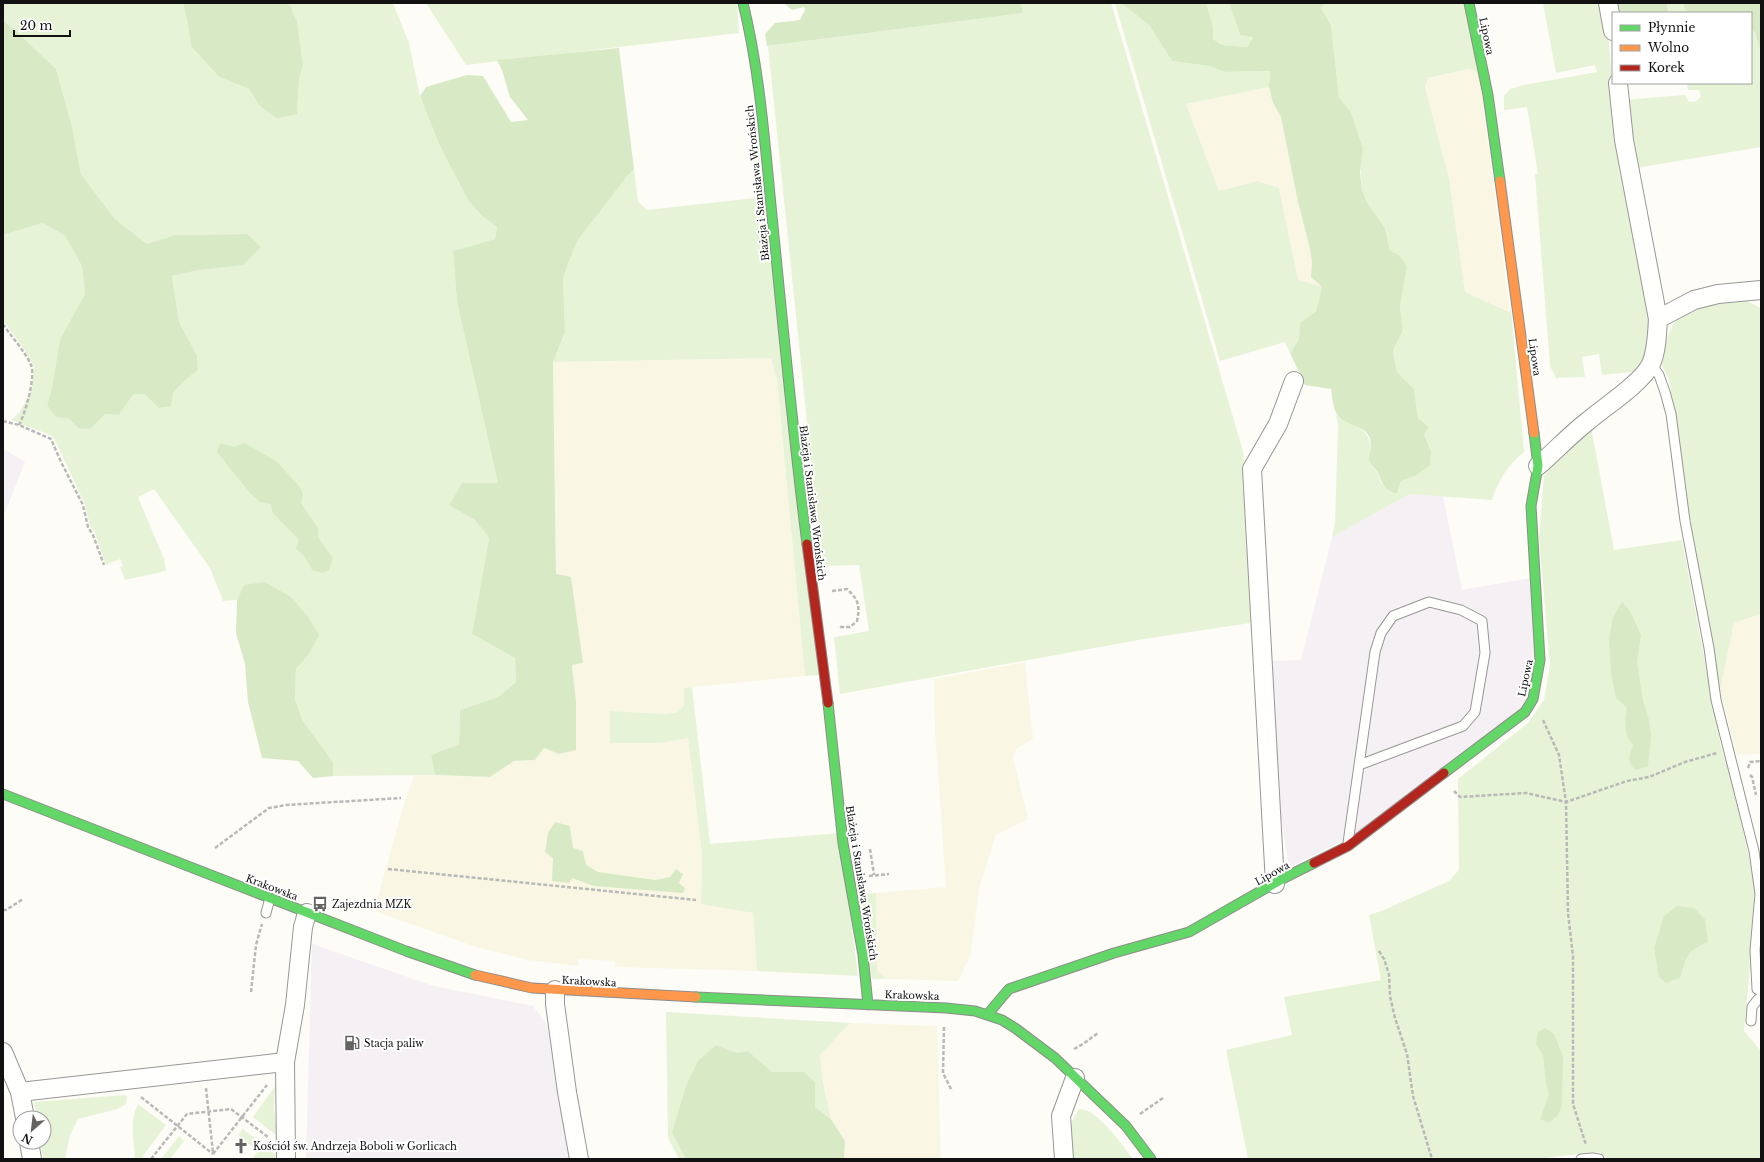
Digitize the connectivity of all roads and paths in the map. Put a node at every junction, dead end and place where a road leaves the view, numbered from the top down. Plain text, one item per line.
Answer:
1 (743, 3) edge
2 (1469, 3) edge
3 (1608, 3) edge
4 (1612, 25) edge
5 (1496, 83) dead end
6 (1618, 84) edge
7 (1486, 86) junction
8 (1758, 293) edge
9 (1658, 319) junction
10 (3, 324) edge
11 (1651, 364) junction
12 (1294, 381) dead end
13 (3, 421) edge
14 (19, 425) junction
15 (1538, 466) junction
16 (104, 565) dead end
17 (814, 594) junction
18 (819, 634) junction
19 (1533, 699) junction
20 (1729, 752) junction
21 (1761, 761) edge
22 (1359, 765) junction
23 (1441, 775) junction
24 (3, 794) edge
25 (1756, 797) dead end
26 (401, 798) dead end
27 (1566, 802) junction
28 (1348, 846) junction
29 (215, 848) dead end
30 (870, 850) dead end
31 (388, 869) dead end
32 (889, 874) dead end
33 (874, 875) junction
34 (862, 877) dead end
35 (1275, 884) junction
36 (270, 898) junction
37 (23, 899) dead end
38 (696, 900) dead end
39 (3, 910) edge
40 (266, 913) joint
41 (307, 913) junction
42 (1379, 951) dead end
43 (555, 990) junction
44 (250, 992) dead end
45 (1761, 992) edge
46 (1761, 999) edge
47 (868, 1005) junction
48 (987, 1015) junction
49 (1751, 1020) dead end
50 (944, 1024) dead end
51 (1098, 1032) dead end
52 (1069, 1051) dead end
53 (3, 1052) edge
54 (285, 1062) junction
55 (204, 1071) junction
56 (135, 1078) junction
57 (1075, 1078) junction
58 (952, 1091) dead end
59 (20, 1092) junction
60 (1163, 1098) dead end
61 (23, 1110) edge
62 (209, 1111) junction
63 (1142, 1112) dead end
64 (242, 1118) junction
65 (177, 1126) junction
66 (213, 1154) junction
67 (286, 1155) edge
68 (1596, 1158) edge
69 (151, 1159) edge
70 (579, 1159) edge
71 (1064, 1159) edge
72 (1151, 1159) edge
73 (1432, 1159) edge
74 (1581, 1159) edge

1 - 17 street, Błażeja i Stanisława Wrońskich
2 - 7 street, Lipowa
3 - 4 street
5 - 7 lane
6 - 9 street
7 - 15 street, Lipowa
8 - 9 street
9 - 11 street
10 - 14 path
11 - 15 street
11 - 20 lane
12 - 35 street
13 - 14 path
14 - 16 path
15 - 19 street, Lipowa
17 - 18 street, Błażeja i Stanisława Wrońskich
17 - 18 path
18 - 47 street, Błażeja i Stanisława Wrońskich
19 - 23 street, Lipowa
19 - 27 path
20 - 27 path
20 - 45 lane
21 - 25 path
22 - 22 lane
22 - 28 lane
23 - 27 path
23 - 28 street, Lipowa
24 - 36 street, Krakowska
26 - 29 path
27 - 68 path
28 - 35 street, Lipowa
30 - 33 path
31 - 38 path
32 - 33 path
33 - 34 path
35 - 48 street, Lipowa
36 - 40 lane
36 - 41 street, Krakowska
37 - 39 path
40 - 44 path
41 - 43 street, Krakowska
41 - 54 street
42 - 73 path
43 - 47 street, Krakowska
43 - 70 street
46 - 49 lane
47 - 48 street, Krakowska
48 - 57 street, Krakowska
50 - 58 path
51 - 52 path
53 - 59 street
54 - 55 street
54 - 64 path
54 - 67 street
55 - 56 street
55 - 62 path
56 - 59 street
56 - 65 path
57 - 71 street
57 - 72 street, Krakowska
59 - 61 street
60 - 63 path
62 - 64 path
62 - 65 path
62 - 66 path
64 - 66 path
64 - 67 path
65 - 66 path
65 - 69 path
68 - 74 lane

